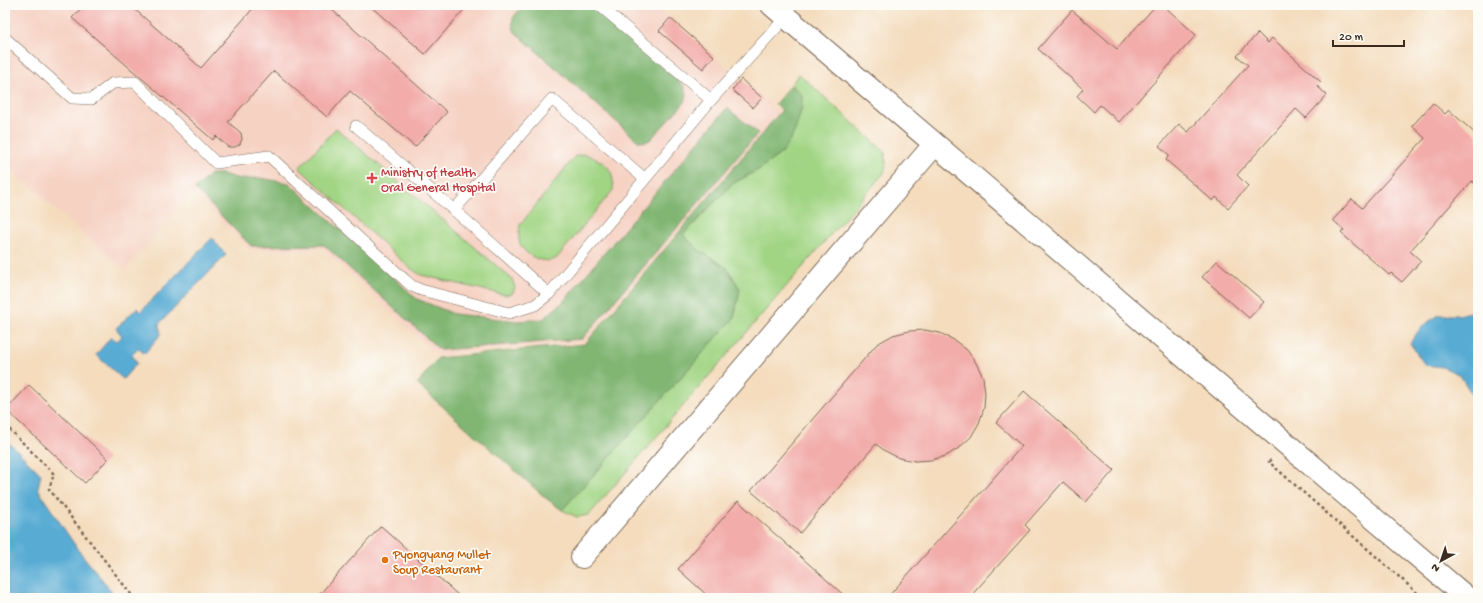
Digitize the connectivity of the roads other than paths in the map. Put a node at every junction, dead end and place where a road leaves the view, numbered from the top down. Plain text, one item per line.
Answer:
1 (599, 5) edge
2 (779, 11) edge
3 (5, 38) edge
4 (711, 100) junction
5 (356, 126) dead end
6 (935, 144) junction
7 (645, 179) junction
8 (454, 210) junction
9 (549, 294) junction
10 (582, 557) dead end
11 (1467, 598) edge

1 - 4 lane
2 - 4 lane
2 - 6 street
3 - 9 lane
4 - 7 lane
5 - 8 lane
6 - 10 street
6 - 11 street
7 - 8 lane
7 - 9 lane
8 - 9 lane

